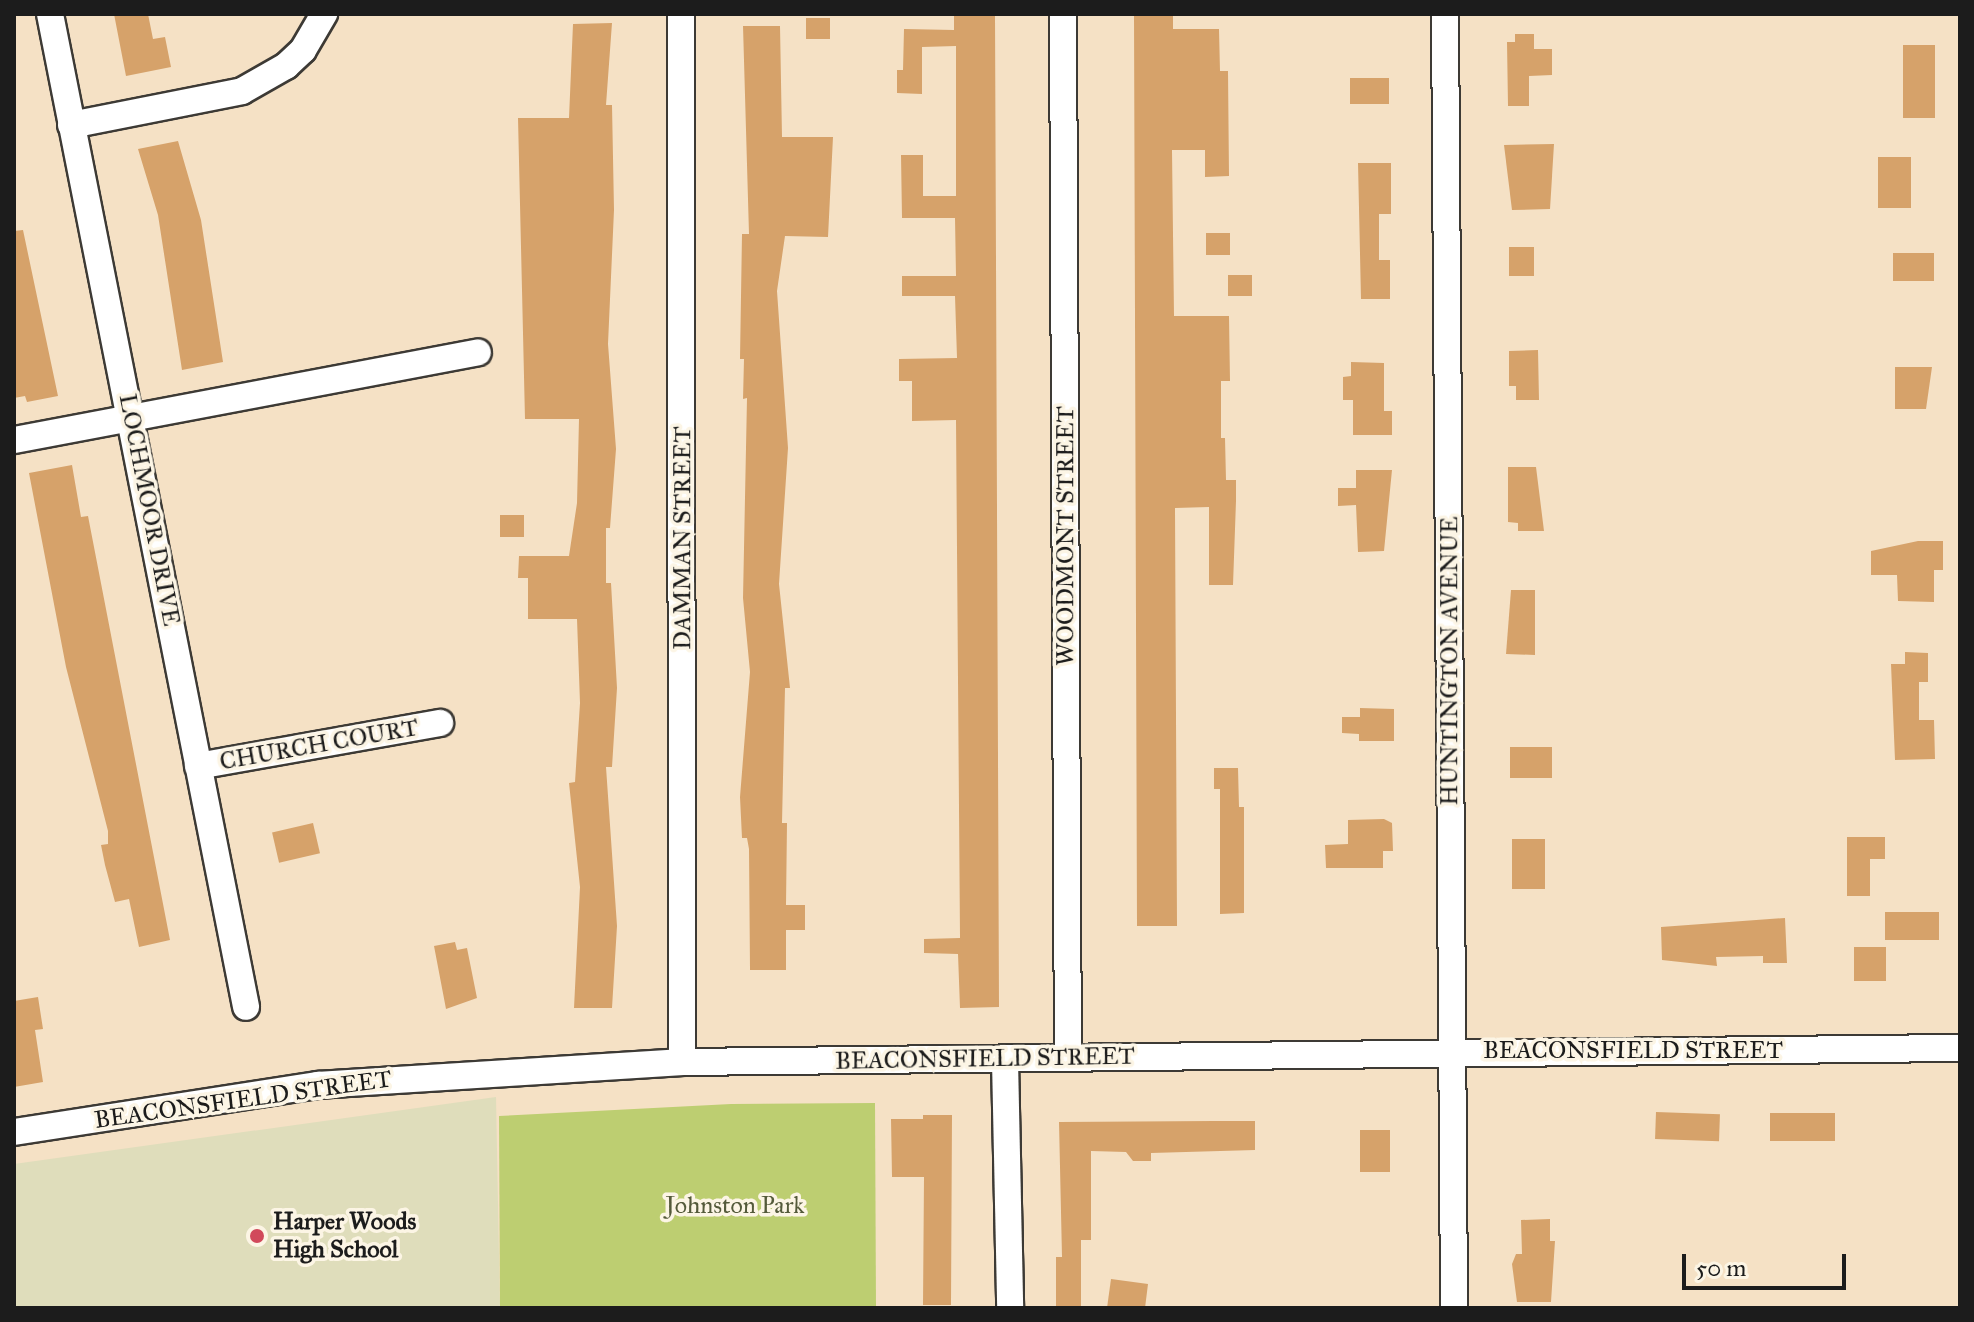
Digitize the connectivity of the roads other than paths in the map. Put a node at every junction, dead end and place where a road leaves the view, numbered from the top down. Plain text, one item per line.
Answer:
1 (50, 14) edge
2 (324, 14) edge
3 (681, 14) edge
4 (1063, 14) edge
5 (1445, 14) edge
6 (71, 125) junction
7 (478, 352) dead end
8 (132, 417) junction
9 (14, 440) edge
10 (440, 723) dead end
11 (198, 766) junction
12 (246, 1007) dead end
13 (1960, 1048) edge
14 (1453, 1053) junction
15 (1068, 1058) junction
16 (1005, 1060) junction
17 (682, 1062) junction
18 (14, 1132) edge
19 (1010, 1308) edge
20 (1454, 1308) edge

1 - 6 street, LOCHMOOR DRIVE
2 - 6 street
3 - 17 street, DAMMAN STREET
4 - 15 street, WOODMONT STREET
5 - 14 street, HUNTINGTON AVENUE
6 - 8 street, LOCHMOOR DRIVE
7 - 8 street
8 - 9 street
8 - 11 street, LOCHMOOR DRIVE
10 - 11 street, CHURCH COURT
11 - 12 street, LOCHMOOR DRIVE
13 - 14 street, BEACONSFIELD STREET
14 - 15 street, BEACONSFIELD STREET
14 - 20 street, HUNTINGTON AVENUE
15 - 16 street, BEACONSFIELD STREET
16 - 17 street, BEACONSFIELD STREET
16 - 19 street
17 - 18 street, BEACONSFIELD STREET

